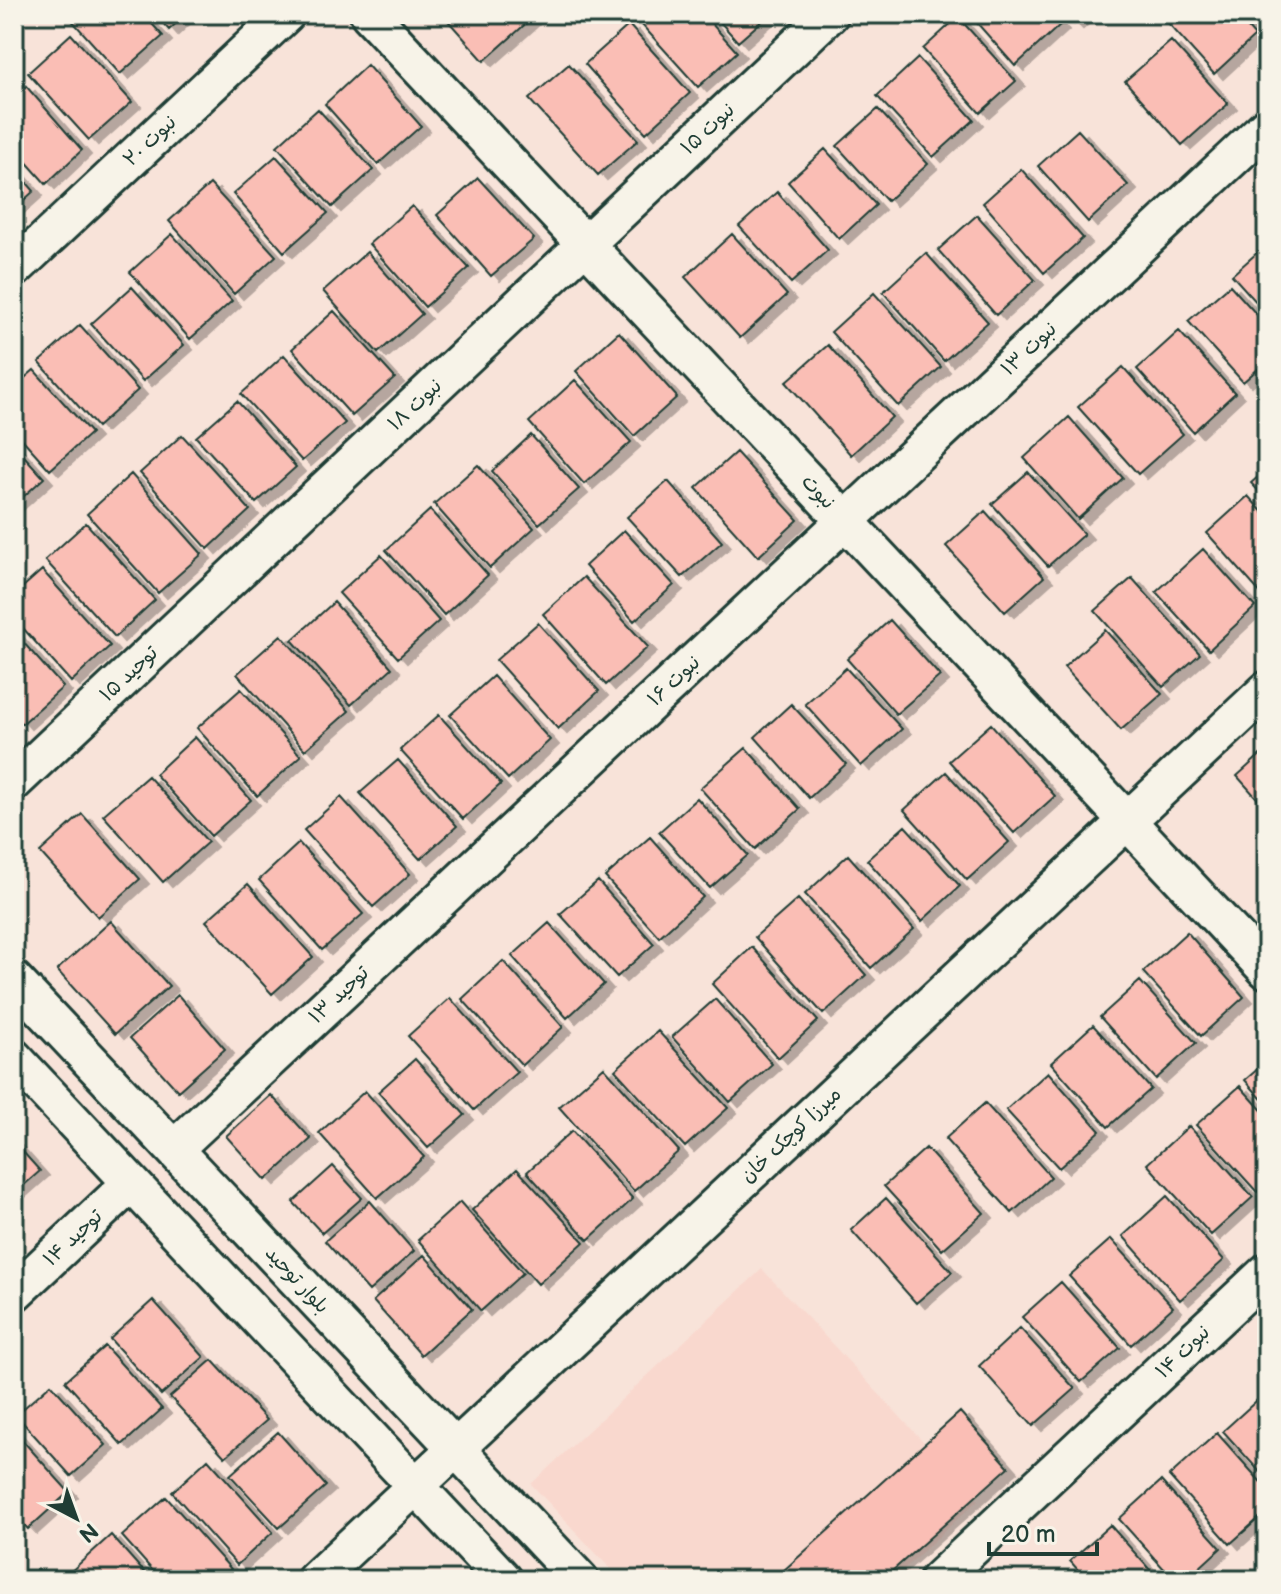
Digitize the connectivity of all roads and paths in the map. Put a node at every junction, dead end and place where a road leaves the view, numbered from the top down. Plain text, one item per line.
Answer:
1 (286, 14) edge
2 (369, 14) edge
3 (830, 14) edge
4 (1267, 126) edge
5 (585, 244) junction
6 (14, 269) edge
7 (845, 521) junction
8 (245, 565) joint
9 (1267, 690) edge
10 (14, 782) edge
11 (1128, 822) junction
12 (503, 841) joint
13 (1267, 970) edge
14 (14, 980) edge
15 (14, 1058) edge
16 (174, 1149) junction
17 (131, 1183) junction
18 (1267, 1272) edge
19 (14, 1293) edge
20 (455, 1448) junction
21 (415, 1485) junction
22 (315, 1580) edge
23 (504, 1580) edge
24 (580, 1580) edge
25 (938, 1580) edge

1 - 6 street, نبوت ۲۰
2 - 5 street, نبوت
3 - 5 street, نبوت ۱۵
4 - 7 street, نبوت ۱۳
5 - 7 street, نبوت
5 - 8 street, نبوت ۱۸
7 - 11 street, نبوت
7 - 12 street, نبوت ۱۶
8 - 10 street, توحید ۱۵
9 - 11 street, میرزا کوچک خان
11 - 13 street, نبوت
11 - 20 street, میرزا کوچک خان
12 - 16 street, توحید ۱۳
14 - 16 street, بلوار توحید
15 - 17 street
16 - 20 street, بلوار توحید
17 - 19 street, توحید ۱۴
17 - 21 street
18 - 25 street, نبوت ۱۴
20 - 21 street, میرزا کوچک خان
20 - 24 street, بلوار توحید
21 - 22 street, میرزا کوچک خان
21 - 23 street

